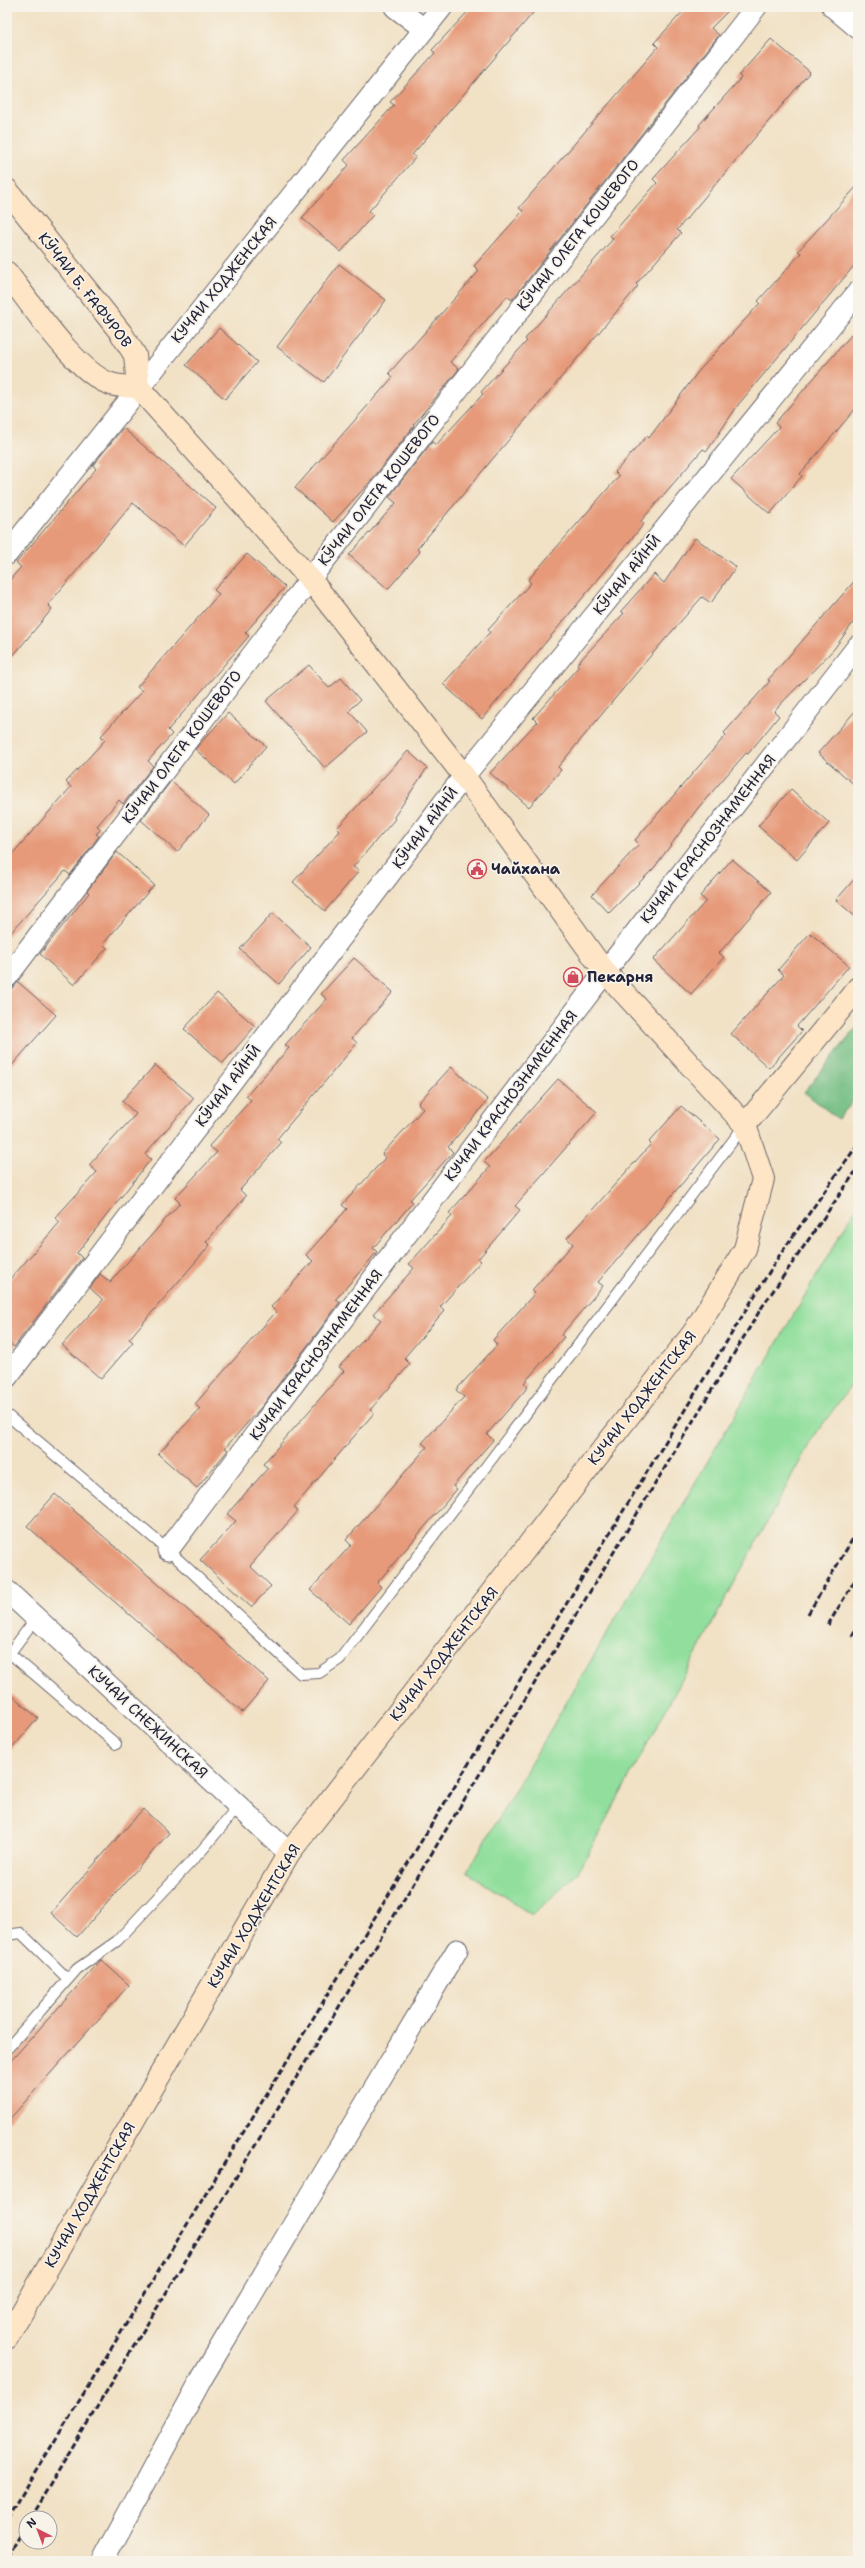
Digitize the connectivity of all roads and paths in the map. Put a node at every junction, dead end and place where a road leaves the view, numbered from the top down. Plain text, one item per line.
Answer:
1 (395, 7) edge
2 (442, 7) edge
3 (756, 7) edge
4 (833, 7) edge
5 (858, 28) edge
6 (424, 29) junction
7 (7, 190) edge
8 (7, 273) edge
9 (858, 292) edge
10 (138, 387) junction
11 (7, 554) edge
12 (310, 579) junction
13 (858, 646) edge
14 (464, 776) junction
15 (605, 972) junction
16 (7, 977) edge
17 (858, 988) edge
18 (745, 1125) junction
19 (7, 1377) edge
20 (7, 1415) edge
21 (168, 1550) junction
22 (7, 1590) edge
23 (36, 1618) junction
24 (8, 1654) edge
25 (116, 1744) dead end
26 (238, 1806) junction
27 (289, 1854) junction
28 (7, 1935) edge
29 (457, 1950) dead end
30 (68, 1979) junction
31 (7, 2049) edge
32 (7, 2338) edge
33 (103, 2561) edge

1 - 6 street
2 - 6 street, КУЧАИ ХОДЖЕНСКАЯ
3 - 12 street, КӮЧАИ ОЛЕГА КОШЕВОГО
4 - 5 street
6 - 10 street, КУЧАИ ХОДЖЕНСКАЯ
7 - 10 main road, КӮЧАИ Б. ҒАФУРОВ
8 - 10 main road
9 - 14 street, КӮЧАИ АЙНӢ
10 - 11 street, КУЧАИ ХОДЖЕНСКАЯ
10 - 12 main road
12 - 14 main road
12 - 16 street, КӮЧАИ ОЛЕГА КОШЕВОГО
13 - 15 street, КУЧАИ КРАСНОЗНАМЕННАЯ
14 - 15 main road
14 - 19 street, КӮЧАИ АЙНӢ
15 - 18 main road
15 - 21 street, КУЧАИ КРАСНОЗНАМЕННАЯ
17 - 18 main road
18 - 21 lane
18 - 27 main road, КУЧАИ ХОДЖЕНТСКАЯ
20 - 21 lane
22 - 23 street, КУЧАИ СНЕЖИНСКАЯ
23 - 24 lane
23 - 26 street, КУЧАИ СНЕЖИНСКАЯ
24 - 25 lane
26 - 27 street, КУЧАИ СНЕЖИНСКАЯ
26 - 30 lane
27 - 32 main road, КУЧАИ ХОДЖЕНТСКАЯ
28 - 30 lane
29 - 33 street
30 - 31 lane

